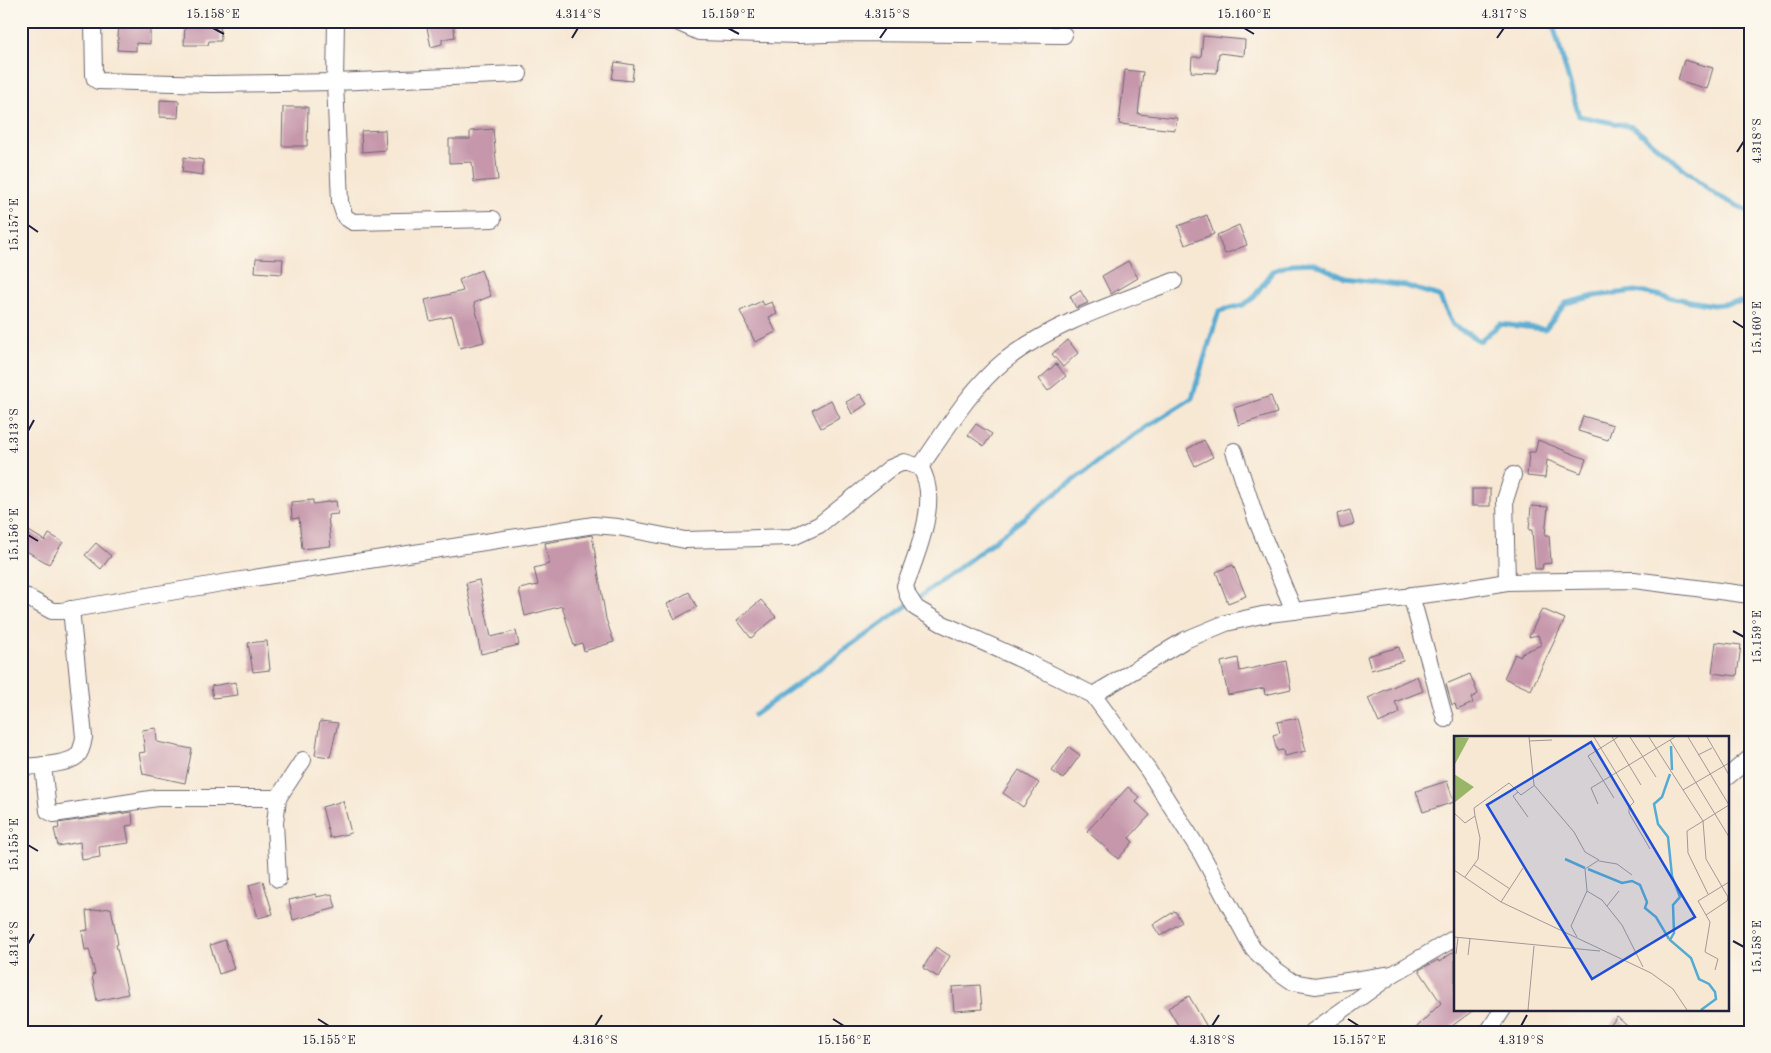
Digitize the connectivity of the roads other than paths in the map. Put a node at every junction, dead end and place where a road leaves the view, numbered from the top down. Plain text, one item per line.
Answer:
1 (93, 21) edge
2 (336, 21) edge
3 (674, 21) edge
4 (1064, 35) dead end
5 (519, 74) dead end
6 (335, 82) junction
7 (493, 219) dead end
8 (1174, 281) dead end
9 (1234, 451) dead end
10 (920, 467) junction
11 (1513, 475) dead end
12 (1507, 582) junction
13 (21, 594) edge
14 (1411, 595) junction
15 (1750, 595) edge
16 (70, 610) junction
17 (1294, 611) junction
18 (1094, 695) junction
19 (1445, 719) dead end
20 (1750, 758) edge
21 (303, 760) dead end
22 (43, 765) junction
23 (21, 767) edge
24 (1728, 776) edge
25 (278, 798) junction
26 (278, 879) dead end
27 (1454, 939) edge
28 (1393, 974) junction
29 (1502, 1010) edge
30 (1312, 1032) edge
31 (1488, 1032) edge

1 - 6 street
2 - 6 street
3 - 4 street
5 - 6 street
6 - 7 street
8 - 10 street
9 - 17 street
10 - 16 street
10 - 18 street
11 - 12 street
12 - 14 street
12 - 15 street
13 - 16 street
14 - 17 street
14 - 19 street
16 - 22 street
17 - 18 street
18 - 28 street
20 - 24 street
21 - 25 street
22 - 23 street
22 - 25 street
25 - 26 street
27 - 28 street
28 - 30 street
29 - 31 street

